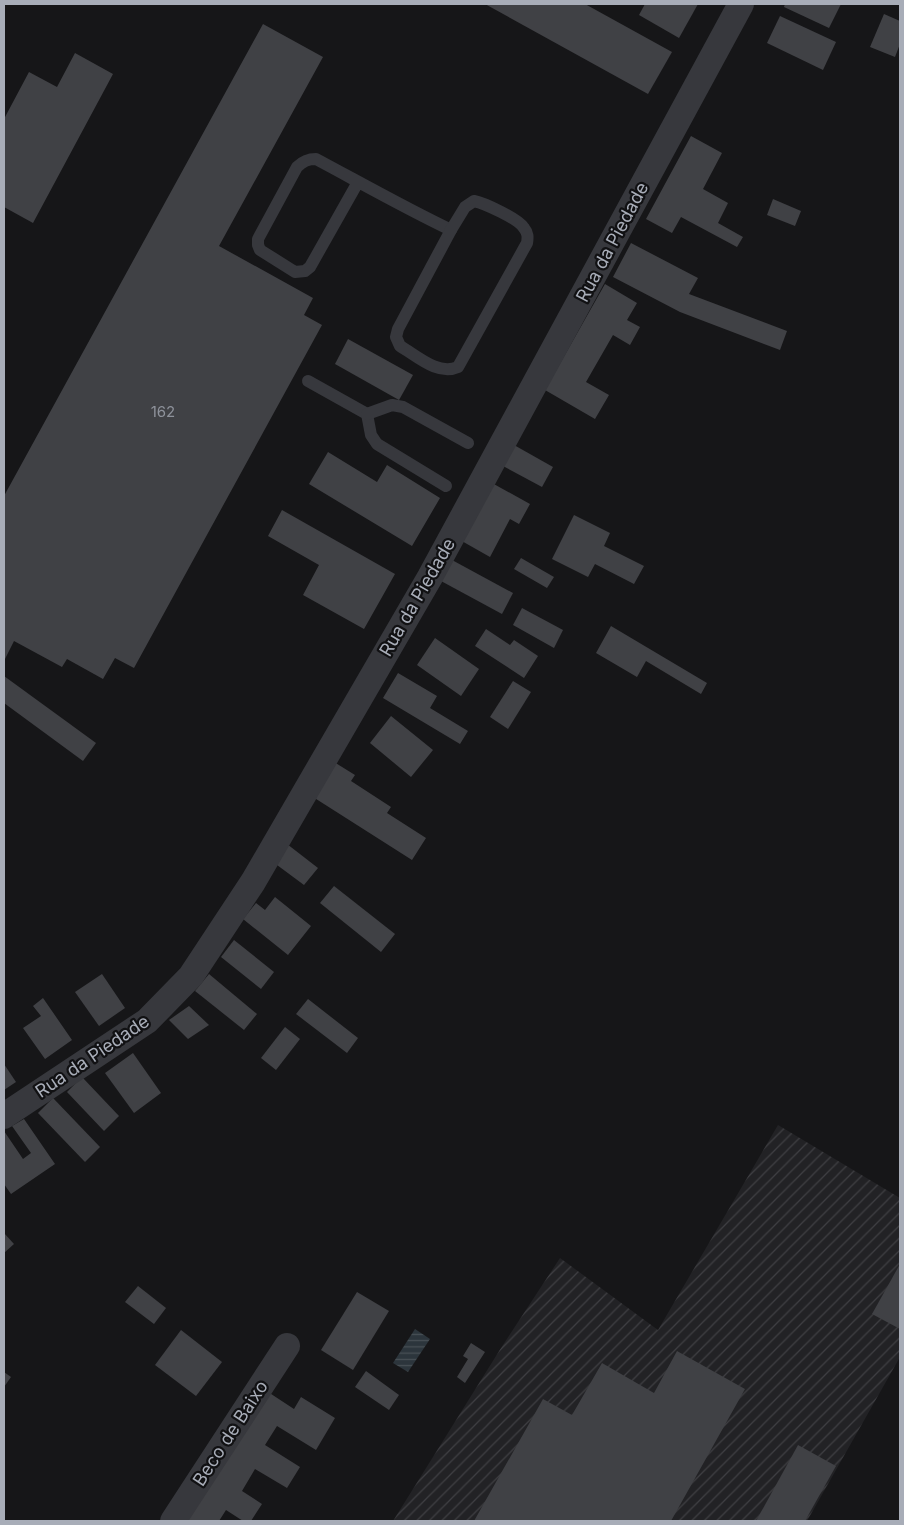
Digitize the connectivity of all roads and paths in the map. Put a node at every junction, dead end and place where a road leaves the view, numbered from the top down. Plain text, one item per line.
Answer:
1 (741, 4) edge
2 (358, 182) junction
3 (451, 230) junction
4 (308, 380) dead end
5 (367, 414) junction
6 (468, 443) dead end
7 (446, 486) dead end
8 (4, 1116) edge
9 (287, 1346) dead end
10 (173, 1521) edge

1 - 8 street, Rua da Piedade
2 - 2 lane
2 - 3 lane
3 - 3 lane
4 - 5 lane
5 - 6 lane
5 - 7 lane
9 - 10 street, Beco de Baixo

